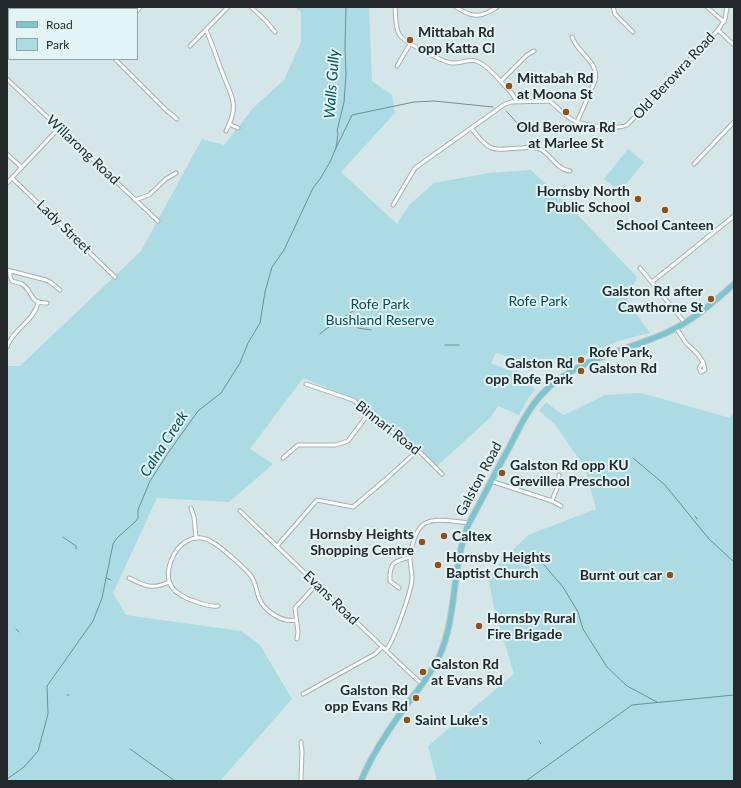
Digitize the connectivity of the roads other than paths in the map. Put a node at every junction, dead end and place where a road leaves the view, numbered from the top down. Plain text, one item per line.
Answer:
1 (228, 7) edge
2 (252, 7) edge
3 (395, 7) edge
4 (456, 7) edge
5 (497, 7) edge
6 (612, 7) edge
7 (707, 7) edge
8 (727, 7) edge
9 (724, 22) junction
10 (206, 30) junction
11 (718, 30) junction
12 (275, 32) dead end
13 (632, 32) dead end
14 (572, 37) dead end
15 (410, 44) junction
16 (734, 45) edge
17 (190, 46) dead end
18 (534, 51) dead end
19 (116, 60) edge
20 (397, 66) dead end
21 (7, 79) edge
22 (501, 81) junction
23 (516, 102) junction
24 (177, 119) dead end
25 (577, 122) junction
26 (734, 122) edge
27 (230, 124) junction
28 (59, 128) junction
29 (238, 128) dead end
30 (471, 128) junction
31 (226, 131) dead end
32 (7, 154) edge
33 (694, 164) dead end
34 (21, 167) junction
35 (570, 170) dead end
36 (176, 173) dead end
37 (12, 178) junction
38 (7, 183) edge
39 (135, 200) junction
40 (393, 205) dead end
41 (734, 216) edge
42 (158, 221) dead end
43 (640, 268) dead end
44 (9, 270) edge
45 (115, 277) dead end
46 (652, 282) junction
47 (734, 284) edge
48 (60, 290) dead end
49 (38, 303) junction
50 (47, 303) dead end
51 (685, 323) junction
52 (676, 328) junction
53 (8, 339) edge
54 (7, 347) edge
55 (703, 363) dead end
56 (306, 384) dead end
57 (369, 413) junction
58 (418, 450) junction
59 (283, 458) dead end
60 (442, 474) dead end
61 (559, 475) dead end
62 (491, 481) junction
63 (552, 501) junction
64 (561, 506) dead end
65 (191, 508) dead end
66 (240, 511) dead end
67 (469, 523) junction
68 (196, 538) junction
69 (277, 546) junction
70 (410, 557) junction
71 (129, 578) dead end
72 (169, 582) junction
73 (317, 584) junction
74 (399, 588) dead end
75 (218, 606) dead end
76 (296, 620) junction
77 (297, 639) dead end
78 (382, 647) junction
79 (386, 650) junction
80 (422, 684) junction
81 (303, 694) dead end
82 (301, 742) dead end
83 (301, 781) edge
84 (362, 781) edge

1 - 10 street
2 - 12 street
3 - 15 street
4 - 5 street
6 - 13 street
7 - 9 street
8 - 9 street, Old Berowra Road
9 - 11 street, Old Berowra Road
10 - 17 street
10 - 27 street
11 - 16 street
11 - 25 street, Old Berowra Road
14 - 25 street
15 - 20 street
15 - 22 street
18 - 22 street
19 - 24 street
21 - 28 street, Willarong Road
22 - 23 street
23 - 25 street, Old Berowra Road
23 - 30 street, Old Berowra Road
26 - 33 street
27 - 29 street
27 - 31 street
28 - 34 street
28 - 39 street, Willarong Road
30 - 35 street
30 - 40 street, Old Berowra Road
32 - 34 street
34 - 37 street
36 - 39 street
37 - 38 street
37 - 45 street, Lady Street
39 - 42 street, Willarong Road
41 - 46 street
43 - 46 street
44 - 48 street
44 - 49 street
46 - 51 street
47 - 51 main road, Galston Road
49 - 50 street
49 - 53 street
51 - 52 main road, Galston Road
52 - 55 street
52 - 62 main road, Galston Road
53 - 54 street
56 - 57 street, Binnari Road
57 - 58 street, Binnari Road
57 - 59 street
58 - 60 street, Binnari Road
58 - 69 street
61 - 63 street
62 - 63 street
62 - 67 main road, Galston Road
63 - 64 street
65 - 68 street
66 - 69 street, Evans Road
67 - 70 street
67 - 80 main road, Galston Road
68 - 72 street
68 - 76 street
69 - 73 street, Evans Road
70 - 74 street
70 - 79 street
71 - 72 street
72 - 75 street
73 - 76 street
73 - 78 street, Evans Road
76 - 77 street
78 - 79 street, Evans Road
78 - 81 street
79 - 80 street, Evans Road
80 - 84 main road, Galston Road
82 - 83 street

